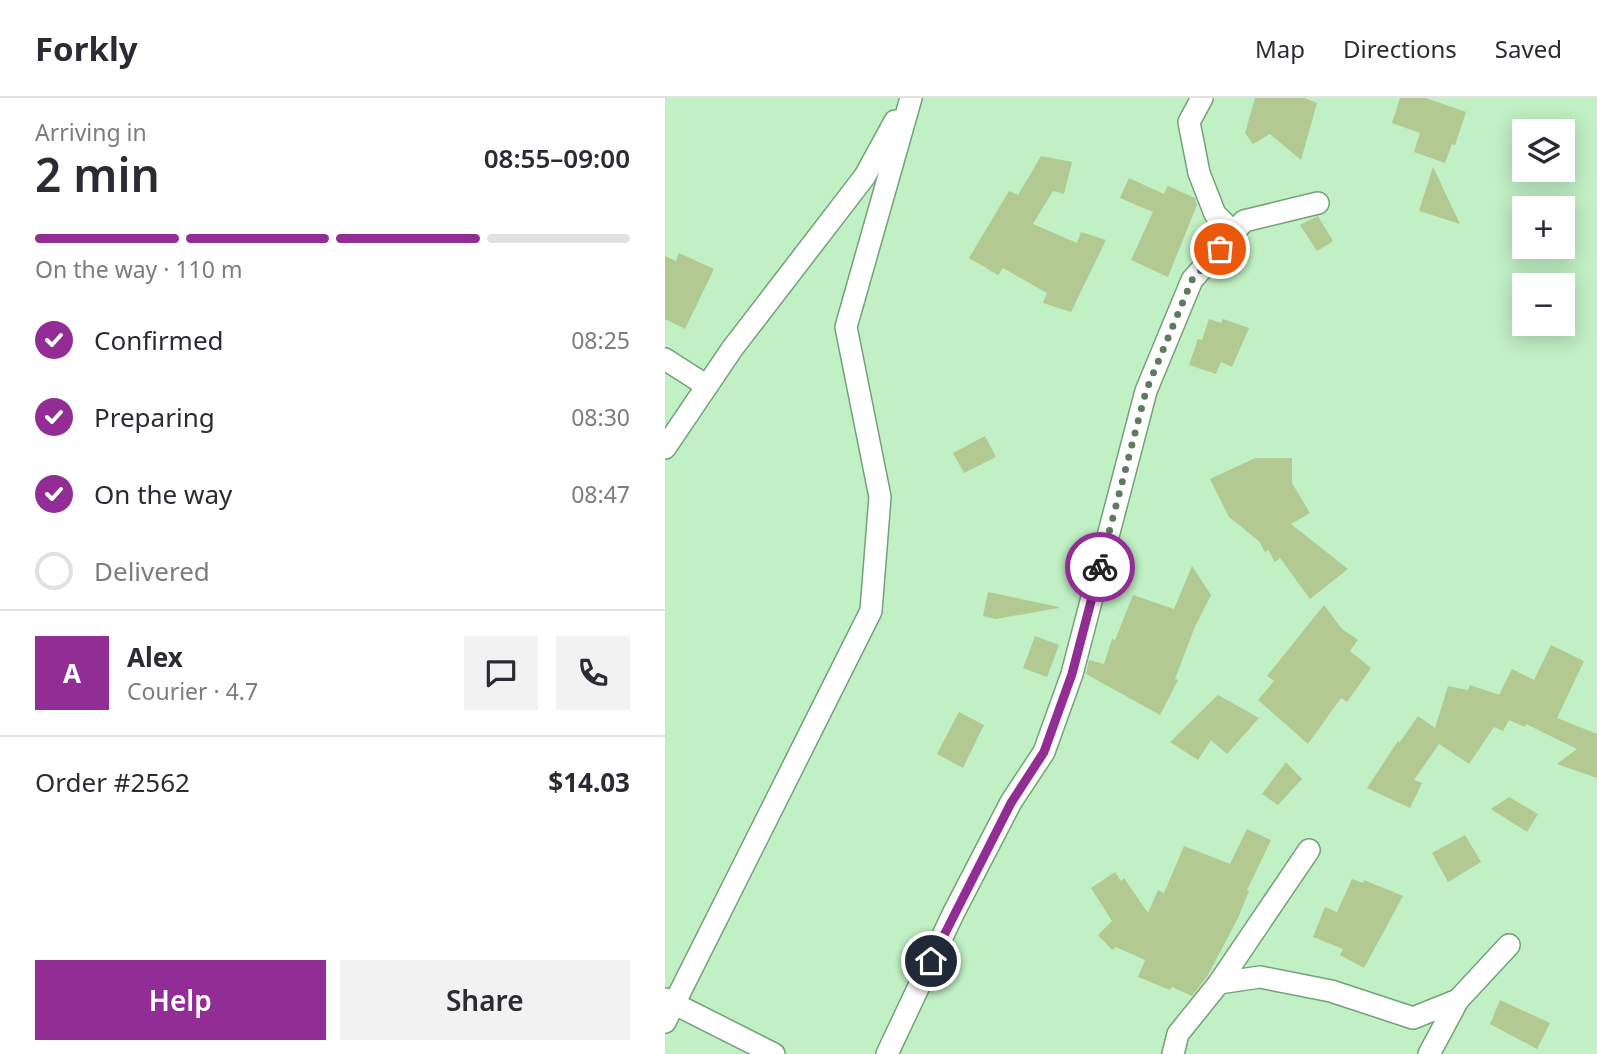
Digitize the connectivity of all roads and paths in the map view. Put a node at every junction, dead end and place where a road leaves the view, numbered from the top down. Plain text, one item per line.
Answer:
1 (909, 98) edge
2 (1202, 98) edge
3 (1318, 202) dead end
4 (1234, 233) junction
5 (665, 359) edge
6 (707, 386) junction
7 (665, 448) edge
8 (1308, 850) dead end
9 (1509, 945) dead end
10 (1219, 983) junction
11 (1458, 1000) junction
12 (668, 1008) edge
13 (774, 1054) edge
14 (887, 1054) edge
15 (1173, 1054) edge
16 (1429, 1054) edge

1 - 6 street
1 - 12 street
2 - 4 street
3 - 4 street
4 - 14 street
5 - 6 street
6 - 7 street
8 - 10 street
9 - 11 street
10 - 11 street
10 - 15 street
11 - 16 street
12 - 13 street

